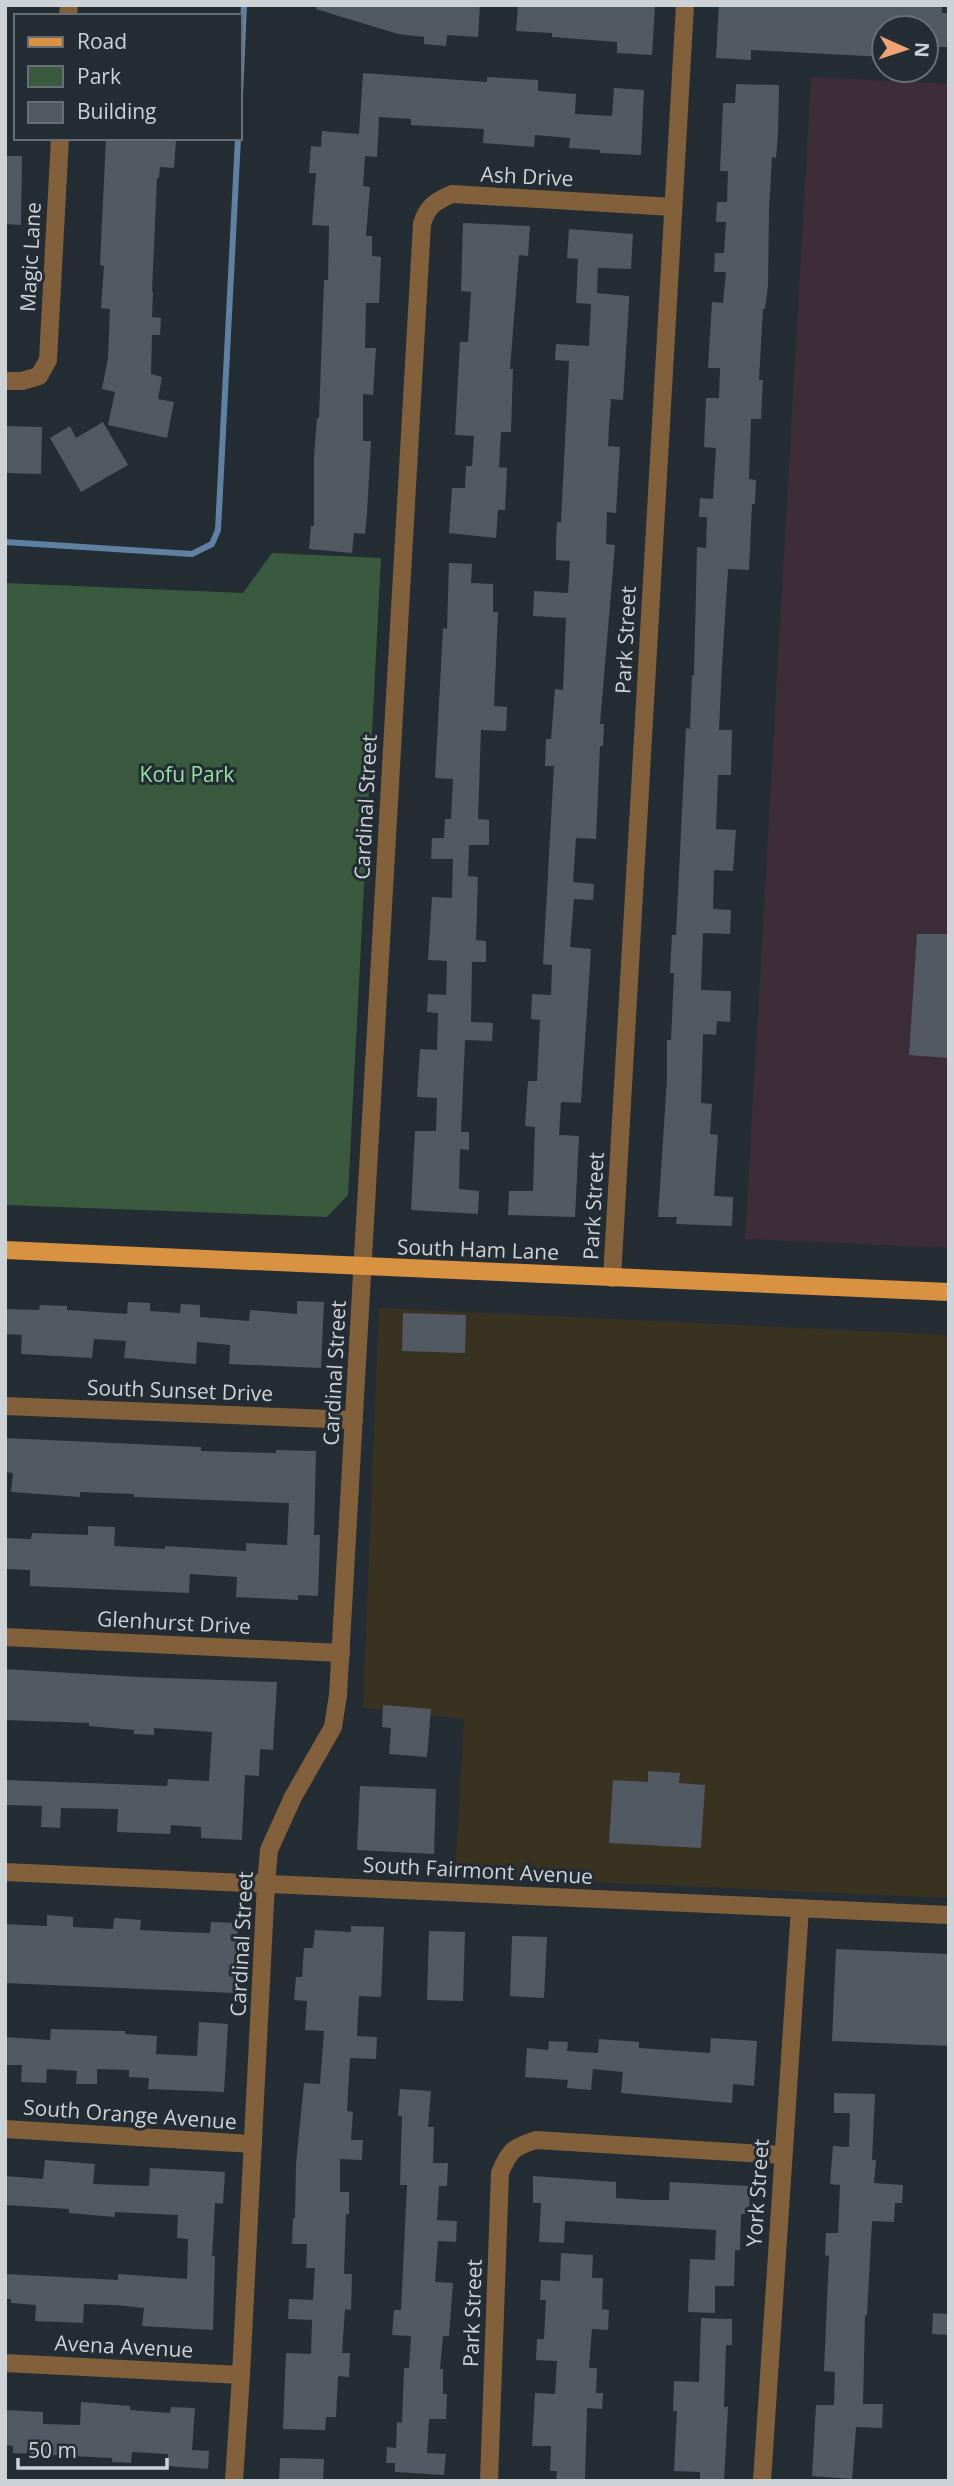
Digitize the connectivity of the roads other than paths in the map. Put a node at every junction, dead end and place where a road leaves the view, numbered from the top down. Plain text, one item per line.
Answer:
1 (685, 5) edge
2 (60, 140) edge
3 (673, 207) junction
4 (420, 252) joint
5 (5, 381) edge
6 (5, 1250) edge
7 (362, 1267) junction
8 (612, 1278) junction
9 (949, 1292) edge
10 (5, 1406) edge
11 (354, 1420) junction
12 (5, 1637) edge
13 (341, 1653) junction
14 (5, 1872) edge
15 (266, 1883) junction
16 (800, 1908) junction
17 (949, 1915) edge
18 (5, 2129) edge
19 (253, 2144) junction
20 (782, 2155) junction
21 (5, 2363) edge
22 (241, 2375) junction
23 (234, 2481) edge
24 (489, 2481) edge
25 (762, 2481) edge

1 - 3 street, Park Street
2 - 5 street, Magic Lane
3 - 4 street, Ash Drive
3 - 8 street, Park Street
4 - 7 street, Cardinal Street
6 - 7 main road, South Ham Lane
7 - 8 main road, South Ham Lane
7 - 11 street, Cardinal Street
8 - 9 main road, South Ham Lane
10 - 11 street, South Sunset Drive
11 - 13 street, Cardinal Street
12 - 13 street, Glenhurst Drive
13 - 15 street, Cardinal Street
14 - 15 street, South Fairmont Avenue
15 - 16 street, South Fairmont Avenue
15 - 19 street, Cardinal Street
16 - 17 street, South Fairmont Avenue
16 - 20 street, York Street
18 - 19 street, South Orange Avenue
19 - 22 street, Cardinal Street
20 - 24 street, Park Street
20 - 25 street, York Street
21 - 22 street, Avena Avenue
22 - 23 street, Cardinal Street

